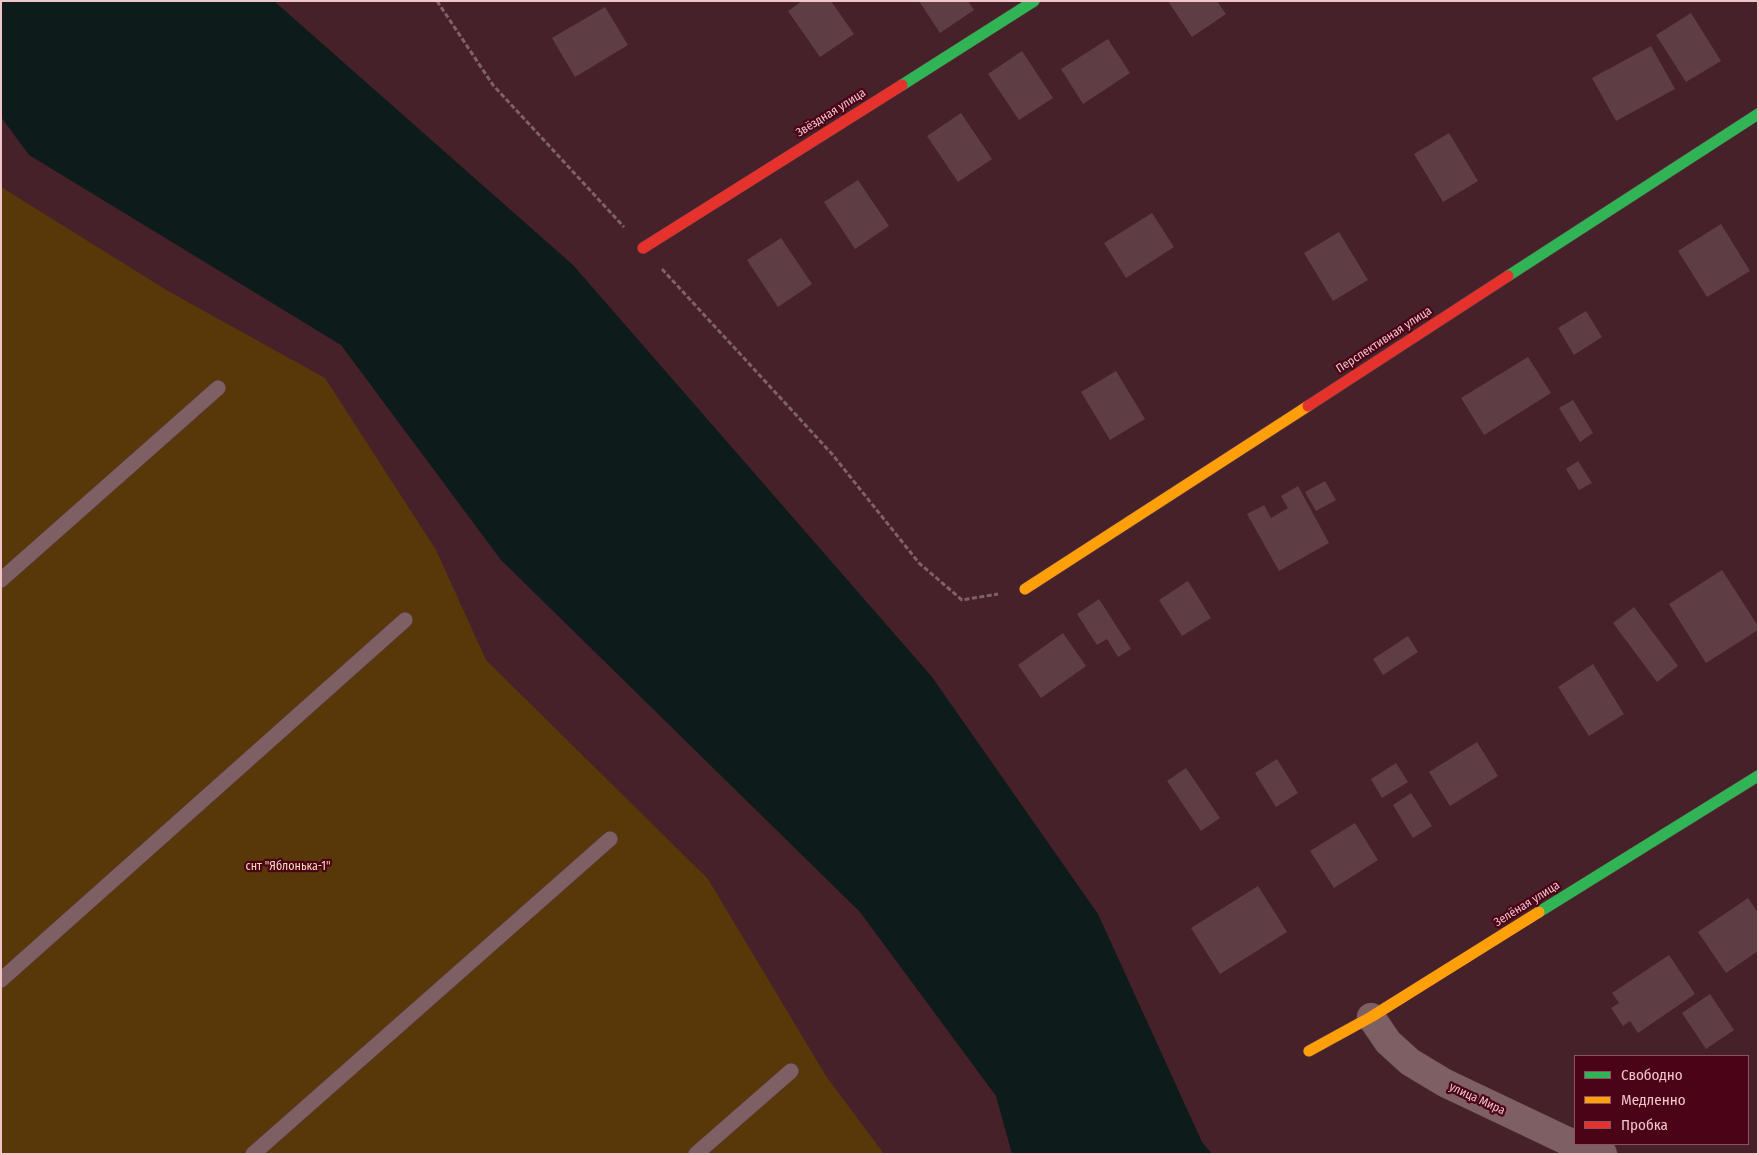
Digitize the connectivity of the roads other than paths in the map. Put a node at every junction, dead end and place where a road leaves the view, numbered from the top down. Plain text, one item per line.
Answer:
1 (1034, 1) edge
2 (1758, 114) edge
3 (643, 248) road end
4 (218, 388) dead end
5 (1, 580) edge
6 (1026, 589) road end
7 (405, 620) dead end
8 (1758, 776) edge
9 (610, 839) dead end
10 (1, 980) edge
11 (1371, 1017) junction
12 (1309, 1051) dead end
13 (791, 1071) dead end
14 (1574, 1143) edge
15 (1579, 1145) edge
16 (254, 1154) edge
17 (696, 1154) edge
18 (1603, 1154) edge

1 - 3 street, Звёздная улица
2 - 6 street, Перспективная улица
4 - 5 lane
7 - 10 lane
8 - 11 street, Зелёная улица
9 - 16 lane
11 - 12 street, Зелёная улица
11 - 14 street, улица Мира
13 - 17 lane
15 - 18 street, улица Мира

